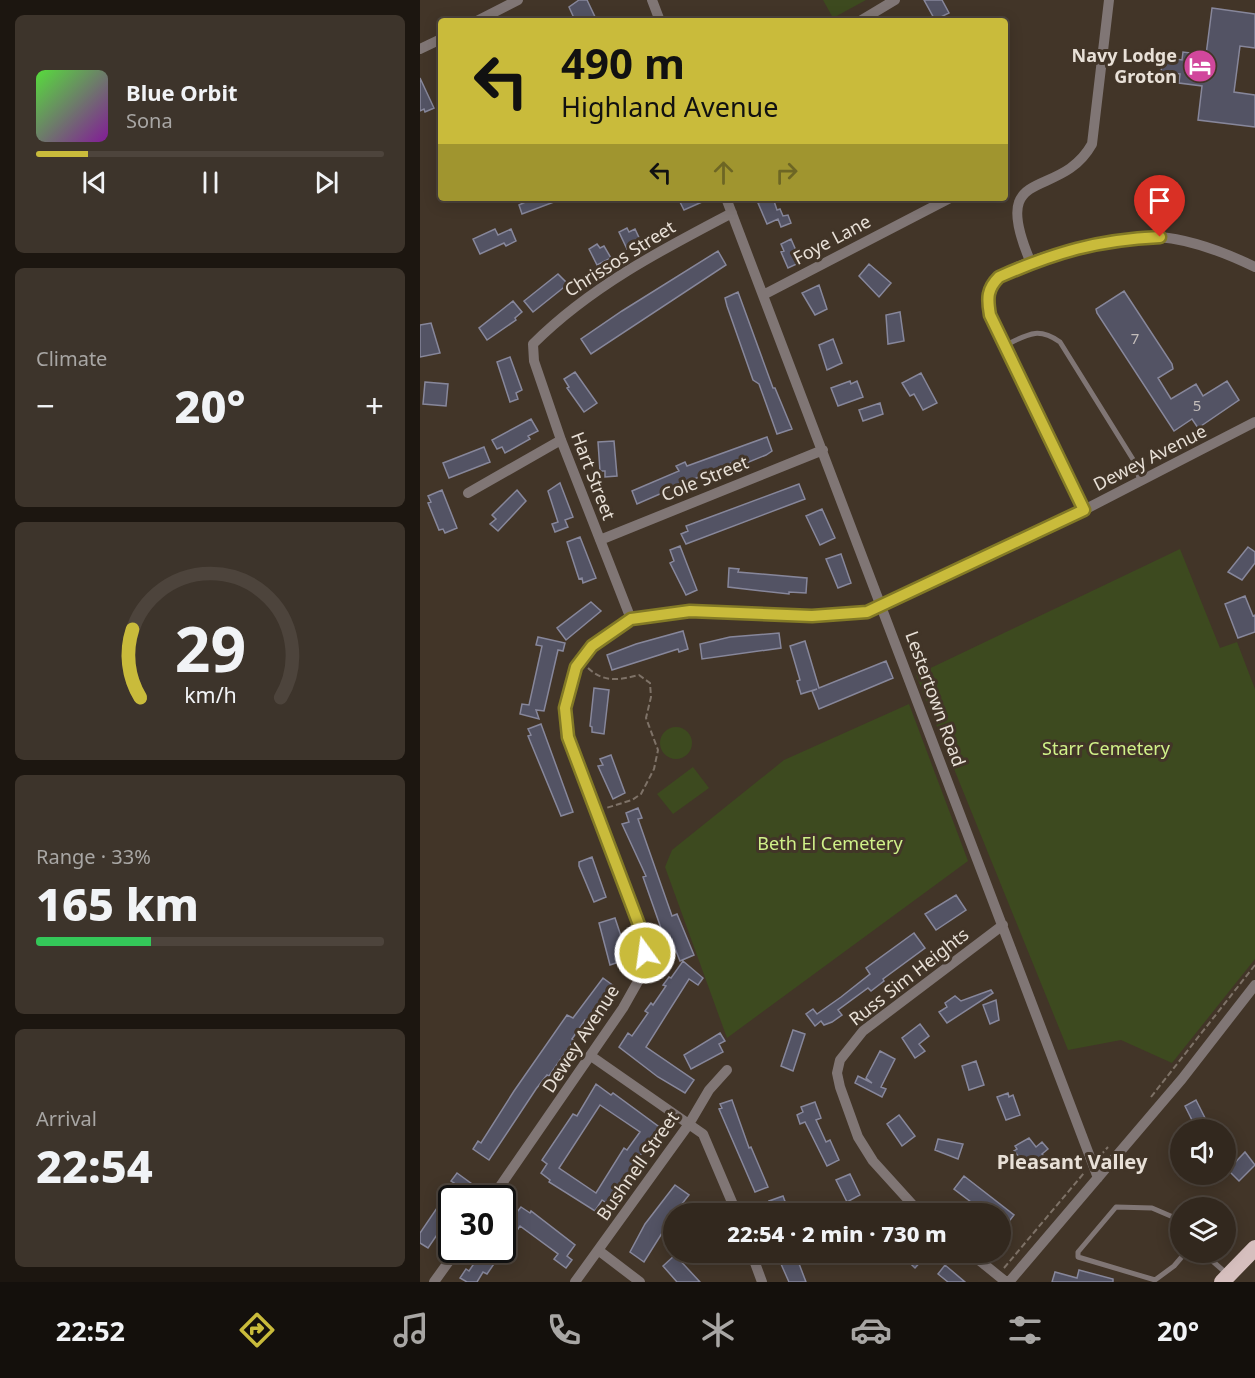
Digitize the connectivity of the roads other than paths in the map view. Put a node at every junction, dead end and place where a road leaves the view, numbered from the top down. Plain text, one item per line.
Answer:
1 (518, 0) edge
2 (651, 0) edge
3 (895, 0) edge
4 (1109, 0) edge
5 (483, 18) edge
6 (659, 18) edge
7 (865, 18) edge
8 (438, 42) edge
9 (420, 49) edge
10 (729, 201) edge
11 (944, 201) edge
12 (732, 213) junction
13 (1031, 263) junction
14 (1255, 267) edge
15 (763, 295) junction
16 (533, 344) joint
17 (1004, 346) junction
18 (1255, 422) edge
19 (561, 440) junction
20 (823, 450) junction
21 (1140, 481) junction
22 (468, 493) dead end
23 (1084, 510) junction
24 (600, 540) junction
25 (883, 606) junction
26 (631, 619) junction
27 (1003, 926) junction
28 (1255, 985) edge
29 (591, 1056) junction
30 (727, 1070) dead end
31 (688, 1124) junction
32 (1098, 1178) junction
33 (501, 1185) edge
34 (732, 1203) edge
35 (911, 1203) edge
36 (1170, 1216) edge
37 (1255, 1248) edge
38 (598, 1250) junction
39 (448, 1263) edge
40 (755, 1263) edge
41 (983, 1263) edge
42 (1177, 1263) edge
43 (1211, 1263) edge
44 (1225, 1279) edge
45 (1004, 1280) edge
46 (434, 1282) edge
47 (575, 1282) edge
48 (640, 1282) edge
49 (762, 1282) edge

1 - 5 street
2 - 6 street
3 - 7 street
4 - 13 street
8 - 9 street
10 - 12 street, Lestertown Road
11 - 15 street, Foye Lane
12 - 15 street, Lestertown Road
12 - 16 street, Chrissos Street
13 - 14 street
13 - 17 street
15 - 20 street, Lestertown Road
16 - 19 street, Hart Street
17 - 21 lane
17 - 23 street
18 - 21 street, Dewey Avenue
19 - 22 street
19 - 24 street, Hart Street
20 - 24 street, Cole Street
20 - 25 street, Lestertown Road
21 - 23 street, Dewey Avenue
23 - 25 street, Dewey Avenue
24 - 26 street, Hart Street
25 - 26 street, Dewey Avenue
25 - 27 street, Lestertown Road
26 - 29 street, Dewey Avenue
27 - 32 street, Lestertown Road
27 - 35 street, Russ Sim Heights
28 - 32 street
29 - 31 street
29 - 33 street, Dewey Avenue
30 - 31 street, Bushnell Street
31 - 34 street
31 - 38 street, Bushnell Street
32 - 45 street
36 - 42 lane
37 - 44 highway
38 - 47 street, Bushnell Street
38 - 48 street
39 - 46 street
40 - 49 street
41 - 45 street
43 - 44 lane

